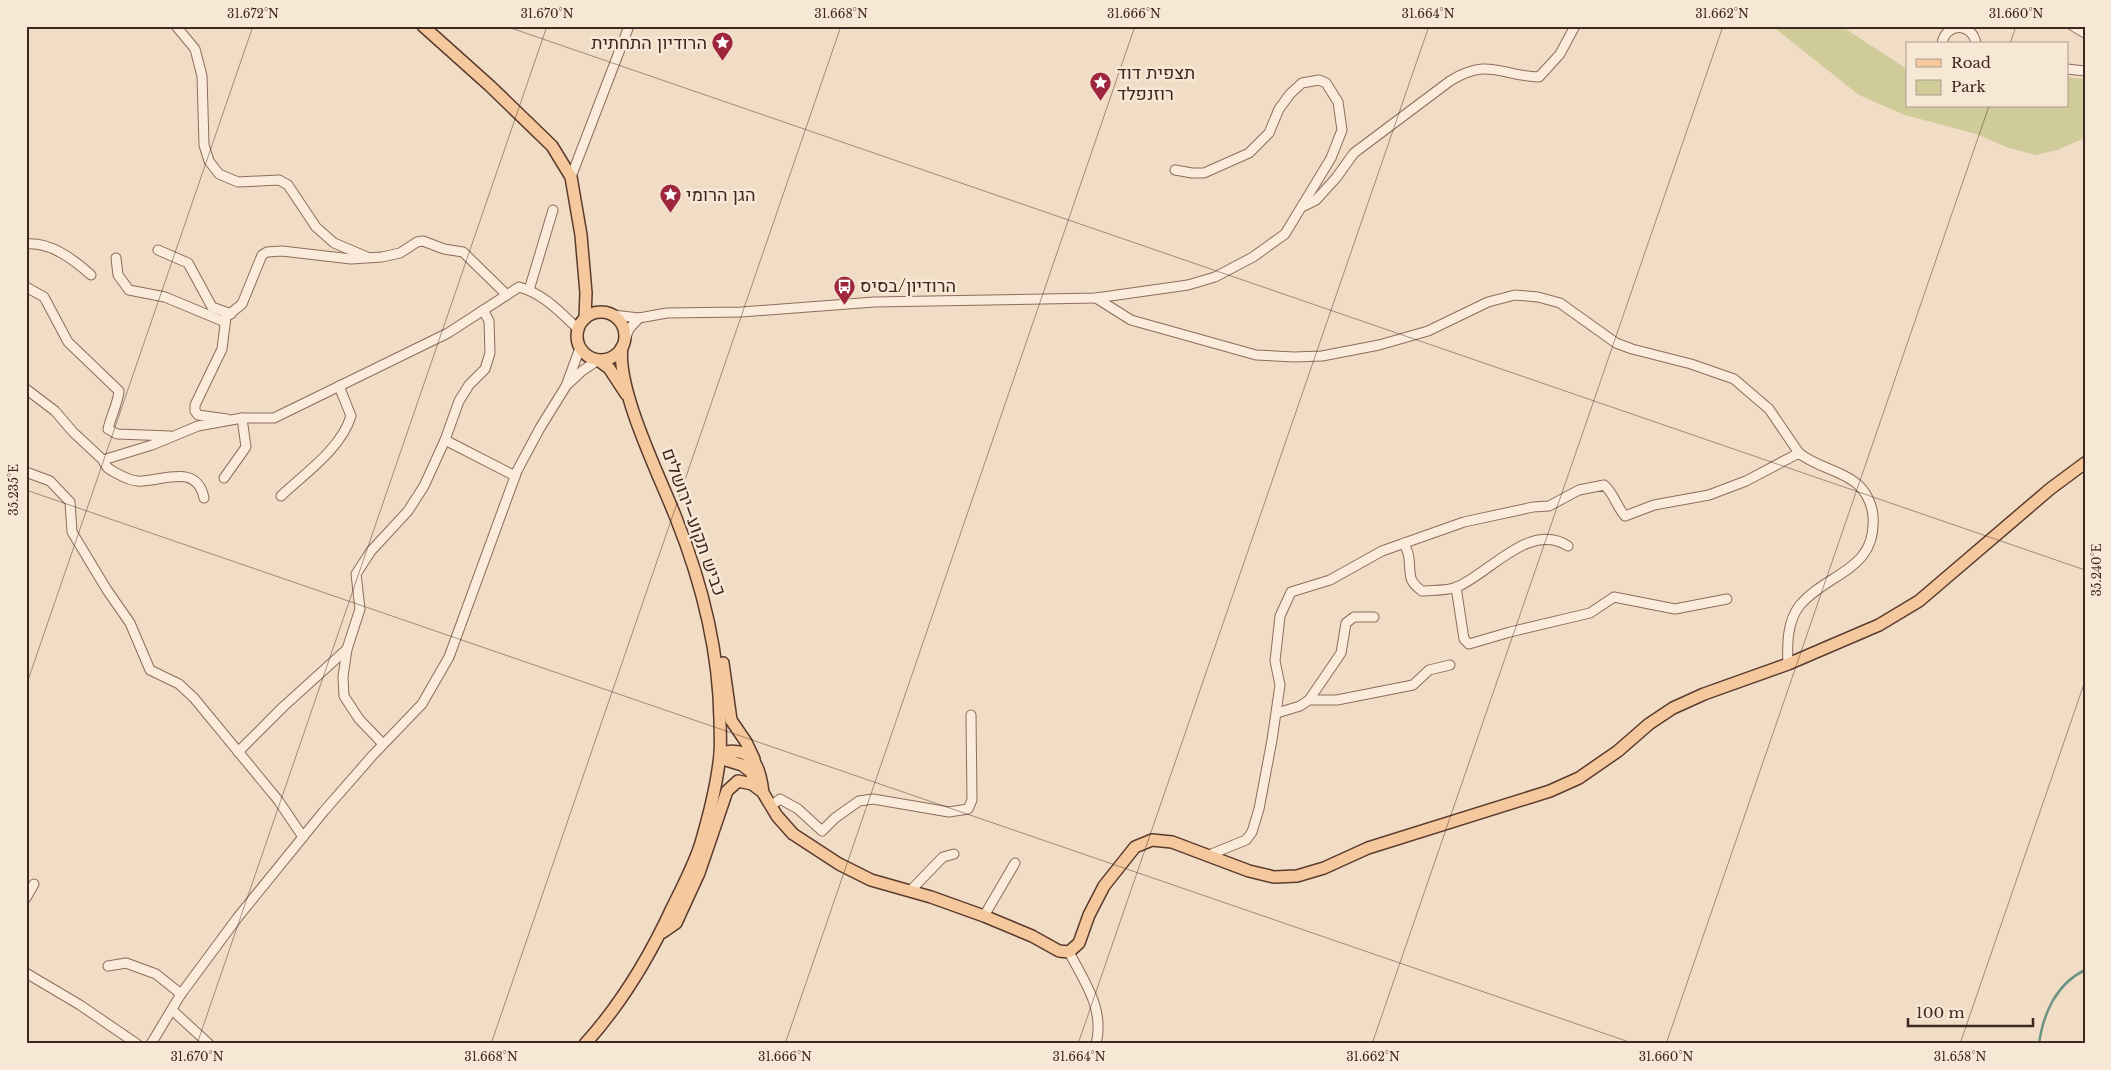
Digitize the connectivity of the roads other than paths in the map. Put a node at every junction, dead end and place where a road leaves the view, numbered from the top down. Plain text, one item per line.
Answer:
1 (176, 26) edge
2 (423, 26) edge
3 (629, 26) edge
4 (1575, 26) edge
5 (2073, 26) edge
6 (2085, 33) edge
7 (1943, 42) edge
8 (1975, 42) edge
9 (2068, 69) edge
10 (2085, 71) edge
11 (1175, 170) dead end
12 (571, 177) junction
13 (1303, 206) junction
14 (553, 210) dead end
15 (26, 244) edge
16 (158, 250) dead end
17 (116, 258) dead end
18 (370, 258) junction
19 (90, 275) dead end
20 (26, 287) edge
21 (529, 290) junction
22 (586, 293) junction
23 (507, 295) junction
24 (1096, 298) junction
25 (483, 310) junction
26 (600, 312) junction
27 (231, 314) junction
28 (613, 315) junction
29 (585, 318) junction
30 (639, 318) junction
31 (225, 322) junction
32 (578, 329) junction
33 (624, 344) junction
34 (580, 348) junction
35 (598, 360) junction
36 (339, 386) junction
37 (566, 386) junction
38 (26, 389) edge
39 (629, 400) junction
40 (237, 419) junction
41 (173, 437) junction
42 (445, 440) junction
43 (1799, 453) junction
44 (103, 460) junction
45 (2085, 463) edge
46 (26, 472) edge
47 (515, 476) junction
48 (224, 478) dead end
49 (281, 496) dead end
50 (204, 498) dead end
51 (1404, 544) junction
52 (1568, 546) dead end
53 (1456, 587) junction
54 (1727, 599) dead end
55 (1374, 617) dead end
56 (710, 626) junction
57 (347, 649) junction
58 (1788, 664) junction
59 (1450, 665) dead end
60 (1309, 700) junction
61 (1277, 712) junction
62 (971, 715) dead end
63 (383, 744) junction
64 (238, 752) junction
65 (720, 753) junction
66 (754, 759) junction
67 (763, 793) junction
68 (771, 806) junction
69 (303, 837) junction
70 (954, 854) dead end
71 (1208, 855) junction
72 (1015, 863) dead end
73 (34, 884) dead end
74 (910, 891) junction
75 (26, 898) edge
76 (984, 916) junction
77 (660, 934) junction
78 (1069, 952) junction
79 (108, 966) dead end
80 (26, 973) edge
81 (181, 994) junction
82 (172, 1010) junction
83 (137, 1044) edge
84 (151, 1044) edge
85 (209, 1044) edge
86 (586, 1044) edge
87 (1096, 1044) edge

1 - 18 street
2 - 12 main road
3 - 12 street
4 - 13 street
5 - 6 street
7 - 8 street
9 - 10 street
11 - 13 street
12 - 22 main road
13 - 24 street
14 - 21 street
15 - 19 street
16 - 27 street
17 - 31 street
18 - 23 street
18 - 27 street
20 - 41 street
21 - 23 street
21 - 32 street
22 - 26 main road
22 - 29 main road
23 - 25 street
24 - 30 street
24 - 43 street
25 - 36 street
25 - 42 street
26 - 28 main road
26 - 29 main road
27 - 31 street
28 - 30 street
28 - 33 main road
29 - 32 main road
30 - 33 street
31 - 40 street
32 - 34 main road
33 - 35 main road
33 - 39 main road, כביש תקוע–ירושלים
34 - 35 main road
34 - 37 street
35 - 37 street
35 - 39 main road, כביש תקוע–ירושלים
36 - 40 street
36 - 49 street
37 - 47 street
38 - 44 street
39 - 56 main road, כביש תקוע–ירושלים
40 - 41 street
40 - 48 street
41 - 44 street
42 - 47 street
42 - 57 street
43 - 51 street
43 - 58 street
44 - 50 street
45 - 58 main road
46 - 64 street
47 - 63 street
51 - 53 street
51 - 61 street
52 - 53 street
53 - 54 street
55 - 60 street
56 - 65 main road, כביש תקוע–ירושלים
56 - 66 main road
57 - 63 street
57 - 64 street
58 - 71 main road
59 - 60 street
60 - 61 street
61 - 71 street
62 - 68 street
63 - 69 street
64 - 69 street
65 - 66 main road
65 - 67 main road
65 - 77 main road, כביש תקוע–ירושלים
66 - 67 main road
67 - 68 main road
67 - 77 main road
68 - 74 main road
69 - 81 street
70 - 74 street
71 - 78 main road
72 - 76 street
73 - 75 street
74 - 76 main road
76 - 78 main road
77 - 86 main road, כביש תקוע–ירושלים
78 - 87 street
79 - 81 street
80 - 83 street
81 - 82 street
82 - 84 street
82 - 85 street

